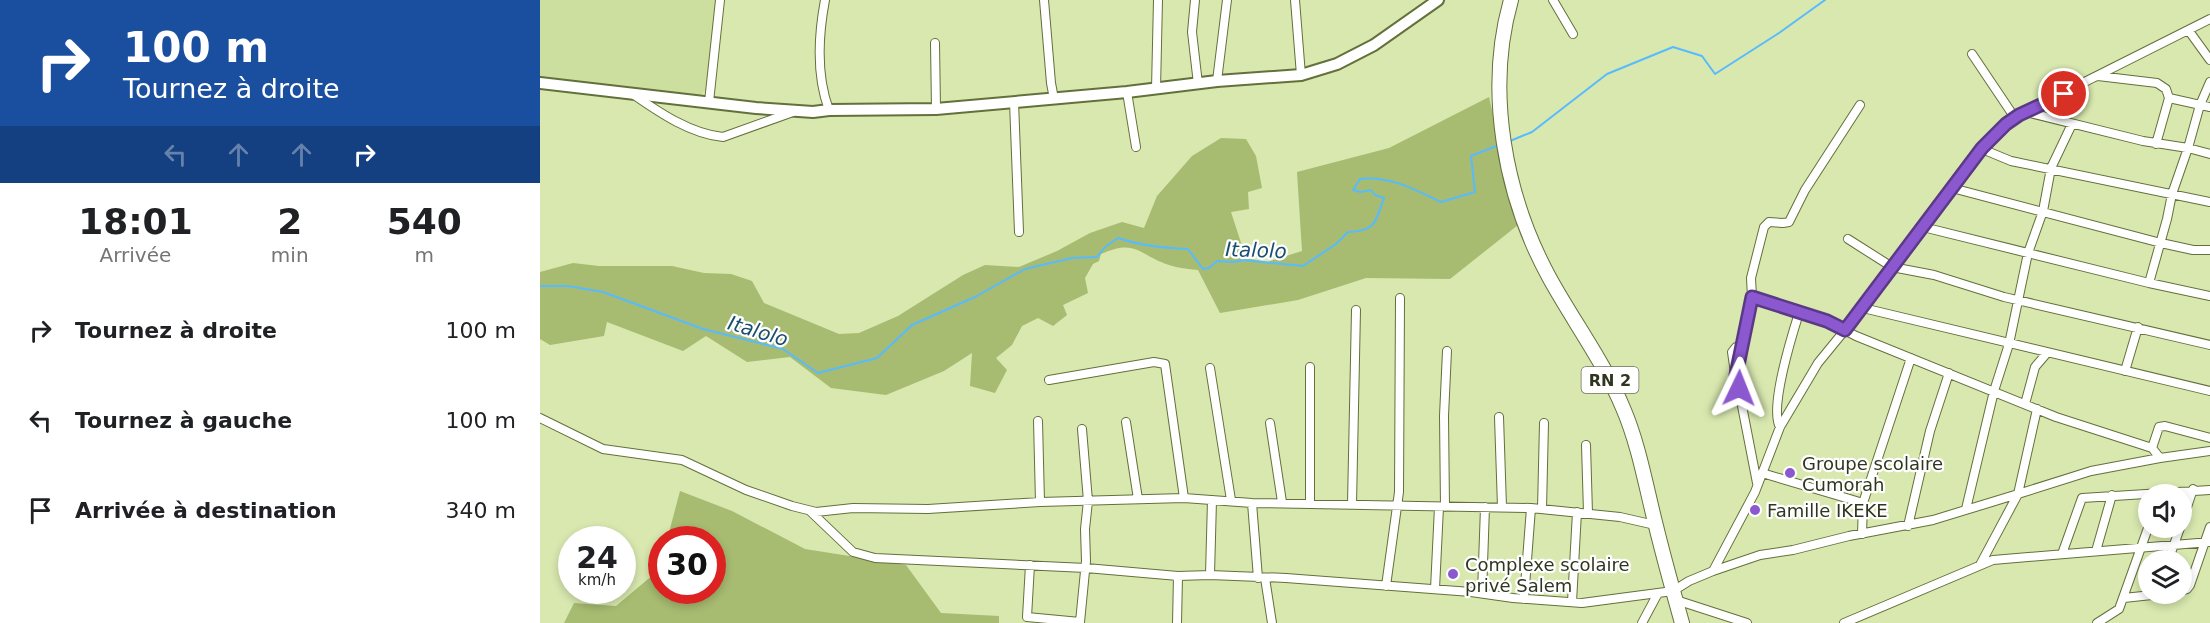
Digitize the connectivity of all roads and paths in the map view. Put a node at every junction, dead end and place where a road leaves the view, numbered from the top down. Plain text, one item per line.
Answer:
1 (720, 0) edge
2 (825, 0) edge
3 (1044, 0) edge
4 (1158, 0) edge
5 (1195, 0) edge
6 (1227, 0) edge
7 (1295, 0) edge
8 (1438, 0) edge
9 (1511, 0) edge
10 (1553, 0) edge
11 (2210, 19) edge
12 (2188, 31) junction
13 (1573, 34) dead end
14 (934, 43) dead end
15 (1972, 54) dead end
16 (2210, 60) edge
17 (1301, 75) junction
18 (2096, 76) junction
19 (1217, 81) junction
20 (2210, 82) edge
21 (540, 83) edge
22 (1198, 84) junction
23 (1156, 89) junction
24 (630, 92) junction
25 (1127, 92) junction
26 (2169, 98) junction
27 (1054, 99) junction
28 (709, 102) junction
29 (1014, 102) junction
30 (1860, 105) dead end
31 (2200, 105) junction
32 (2210, 107) edge
33 (936, 109) junction
34 (829, 110) junction
35 (796, 111) junction
36 (2026, 112) junction
37 (2015, 118) junction
38 (2072, 124) junction
39 (2156, 144) junction
40 (1136, 147) dead end
41 (1982, 148) junction
42 (2188, 148) junction
43 (2210, 154) edge
44 (2051, 168) junction
45 (1952, 188) junction
46 (2172, 195) junction
47 (2210, 202) edge
48 (2043, 211) junction
49 (1923, 227) junction
50 (1019, 232) dead end
51 (1848, 239) dead end
52 (2161, 243) junction
53 (2210, 250) edge
54 (2028, 253) junction
55 (1892, 267) junction
56 (2149, 283) junction
57 (2210, 296) edge
58 (1752, 297) junction
59 (1400, 298) dead end
60 (2018, 299) junction
61 (1863, 308) junction
62 (1356, 310) dead end
63 (1799, 313) junction
64 (2138, 327) junction
65 (1845, 330) junction
66 (2009, 344) junction
67 (2210, 345) edge
68 (1448, 351) dead end
69 (2047, 353) junction
70 (1911, 358) junction
71 (1210, 368) dead end
72 (1310, 368) dead end
73 (2125, 371) junction
74 (1949, 373) junction
75 (1049, 381) dead end
76 (1994, 391) junction
77 (2210, 391) edge
78 (2025, 404) junction
79 (2037, 409) junction
80 (1499, 417) dead end
81 (540, 418) edge
82 (1038, 422) dead end
83 (1126, 422) dead end
84 (1270, 423) dead end
85 (1544, 423) dead end
86 (1780, 427) junction
87 (1082, 429) dead end
88 (2210, 438) edge
89 (1586, 445) dead end
90 (2152, 448) junction
91 (2210, 451) edge
92 (2160, 458) junction
93 (1762, 473) junction
94 (1758, 484) junction
95 (2193, 489) joint
96 (2210, 490) edge
97 (2192, 492) edge
98 (2018, 494) junction
99 (2138, 494) edge
100 (2112, 495) junction
101 (1184, 498) junction
102 (1138, 499) junction
103 (1212, 500) junction
104 (1231, 500) junction
105 (1040, 501) junction
106 (1088, 501) junction
107 (1282, 502) junction
108 (1310, 502) junction
109 (1252, 503) junction
110 (1863, 503) junction
111 (1352, 504) junction
112 (1398, 506) junction
113 (1442, 507) junction
114 (1485, 507) junction
115 (1502, 507) junction
116 (1532, 508) junction
117 (1542, 509) junction
118 (1965, 509) junction
119 (810, 511) junction
120 (1577, 512) junction
121 (1588, 513) junction
122 (1655, 525) junction
123 (1908, 526) junction
124 (2210, 527) edge
125 (1862, 534) junction
126 (2145, 538) edge
127 (2176, 538) edge
128 (2208, 542) edge
129 (2174, 545) junction
130 (2142, 547) junction
131 (2172, 550) edge
132 (2096, 551) junction
133 (2062, 554) junction
134 (1030, 565) junction
135 (1980, 565) junction
136 (1086, 568) junction
137 (1713, 572) junction
138 (1210, 575) junction
139 (1178, 576) junction
140 (1261, 578) junction
141 (2192, 580) edge
142 (1386, 586) junction
143 (1435, 589) junction
144 (1482, 593) junction
145 (1657, 595) junction
146 (1674, 596) junction
147 (2138, 596) edge
148 (2124, 598) junction
149 (1524, 599) junction
150 (1572, 602) junction
151 (1177, 623) edge
152 (1272, 623) edge
153 (1642, 623) edge
154 (1682, 623) edge
155 (1747, 623) edge
156 (1844, 623) edge
157 (2098, 623) edge

1 - 28 street
2 - 34 street
3 - 27 street
4 - 23 street
5 - 22 street
6 - 19 street
7 - 17 street
8 - 17 street
9 - 122 highway, RN 2
10 - 13 street
11 - 12 street
12 - 16 street
12 - 18 street
14 - 33 street
15 - 37 street
17 - 19 street
18 - 26 street
18 - 36 street
19 - 22 street
20 - 31 street
21 - 24 street
22 - 23 street
23 - 25 street
24 - 28 street
24 - 35 street
25 - 27 street
25 - 40 street
26 - 31 street
26 - 39 street
27 - 29 street
28 - 35 street
29 - 33 street
29 - 50 street
30 - 58 street
31 - 32 street
31 - 42 street
33 - 34 street
34 - 35 street
36 - 37 street
36 - 38 street
37 - 41 street
38 - 39 street
38 - 44 street
39 - 42 street
41 - 44 street
41 - 45 street
42 - 43 street
42 - 46 street
44 - 46 street
44 - 48 street
45 - 48 street
45 - 49 street
46 - 47 street
46 - 52 street
48 - 52 street
48 - 54 street
49 - 54 street
49 - 55 street
51 - 55 street
52 - 53 street
52 - 56 street
54 - 56 street
54 - 60 street
55 - 60 street
55 - 61 street
56 - 57 street
58 - 63 street
58 - 94 street
59 - 112 street
60 - 64 street
60 - 66 street
61 - 65 street
61 - 66 street
62 - 111 street
63 - 65 street
63 - 86 street
64 - 67 street
64 - 73 street
65 - 70 street
65 - 86 street
66 - 69 street
66 - 76 street
68 - 113 street
69 - 73 street
69 - 78 street
70 - 74 street
70 - 110 street
71 - 104 street
72 - 108 street
73 - 77 street
74 - 76 street
74 - 123 street
75 - 101 street
76 - 78 street
76 - 118 street
78 - 79 street
79 - 90 street
79 - 98 street
80 - 115 street
81 - 119 street
82 - 105 street
83 - 102 street
84 - 107 street
85 - 117 street
86 - 93 street
87 - 106 street
88 - 90 street
89 - 121 street
90 - 92 street
91 - 92 street
92 - 98 street
93 - 94 street
93 - 110 street
94 - 137 street
95 - 96 street
95 - 97 street
98 - 118 street
98 - 135 street
99 - 100 street
100 - 132 street
100 - 133 street
101 - 102 street
101 - 103 street
102 - 106 street
103 - 104 street
103 - 138 street
104 - 109 street
105 - 106 street
105 - 119 street
106 - 136 street
107 - 108 street
107 - 109 street
108 - 111 street
109 - 140 street
110 - 125 street
111 - 112 street
112 - 113 street
112 - 142 street
113 - 114 street
113 - 143 street
114 - 115 street
114 - 144 street
115 - 116 street
116 - 117 street
116 - 149 street
117 - 120 street
118 - 123 street
119 - 134 street
120 - 121 street
120 - 150 street
121 - 122 street
122 - 146 highway, RN 2
123 - 125 street
124 - 128 street
125 - 137 street
126 - 130 street
127 - 129 street
128 - 129 street
128 - 141 street
129 - 130 street
129 - 131 street
130 - 132 street
130 - 148 street
132 - 133 street
133 - 135 street
134 - 136 street
134 - 136 street
135 - 156 street
136 - 139 street
137 - 146 street
138 - 139 street
138 - 140 street
139 - 151 street
140 - 142 street
140 - 152 street
142 - 143 street
143 - 144 street
144 - 149 street
145 - 146 street
145 - 150 street
145 - 153 street
146 - 154 highway, RN 2
146 - 155 street
147 - 148 street
148 - 157 street
149 - 150 street

